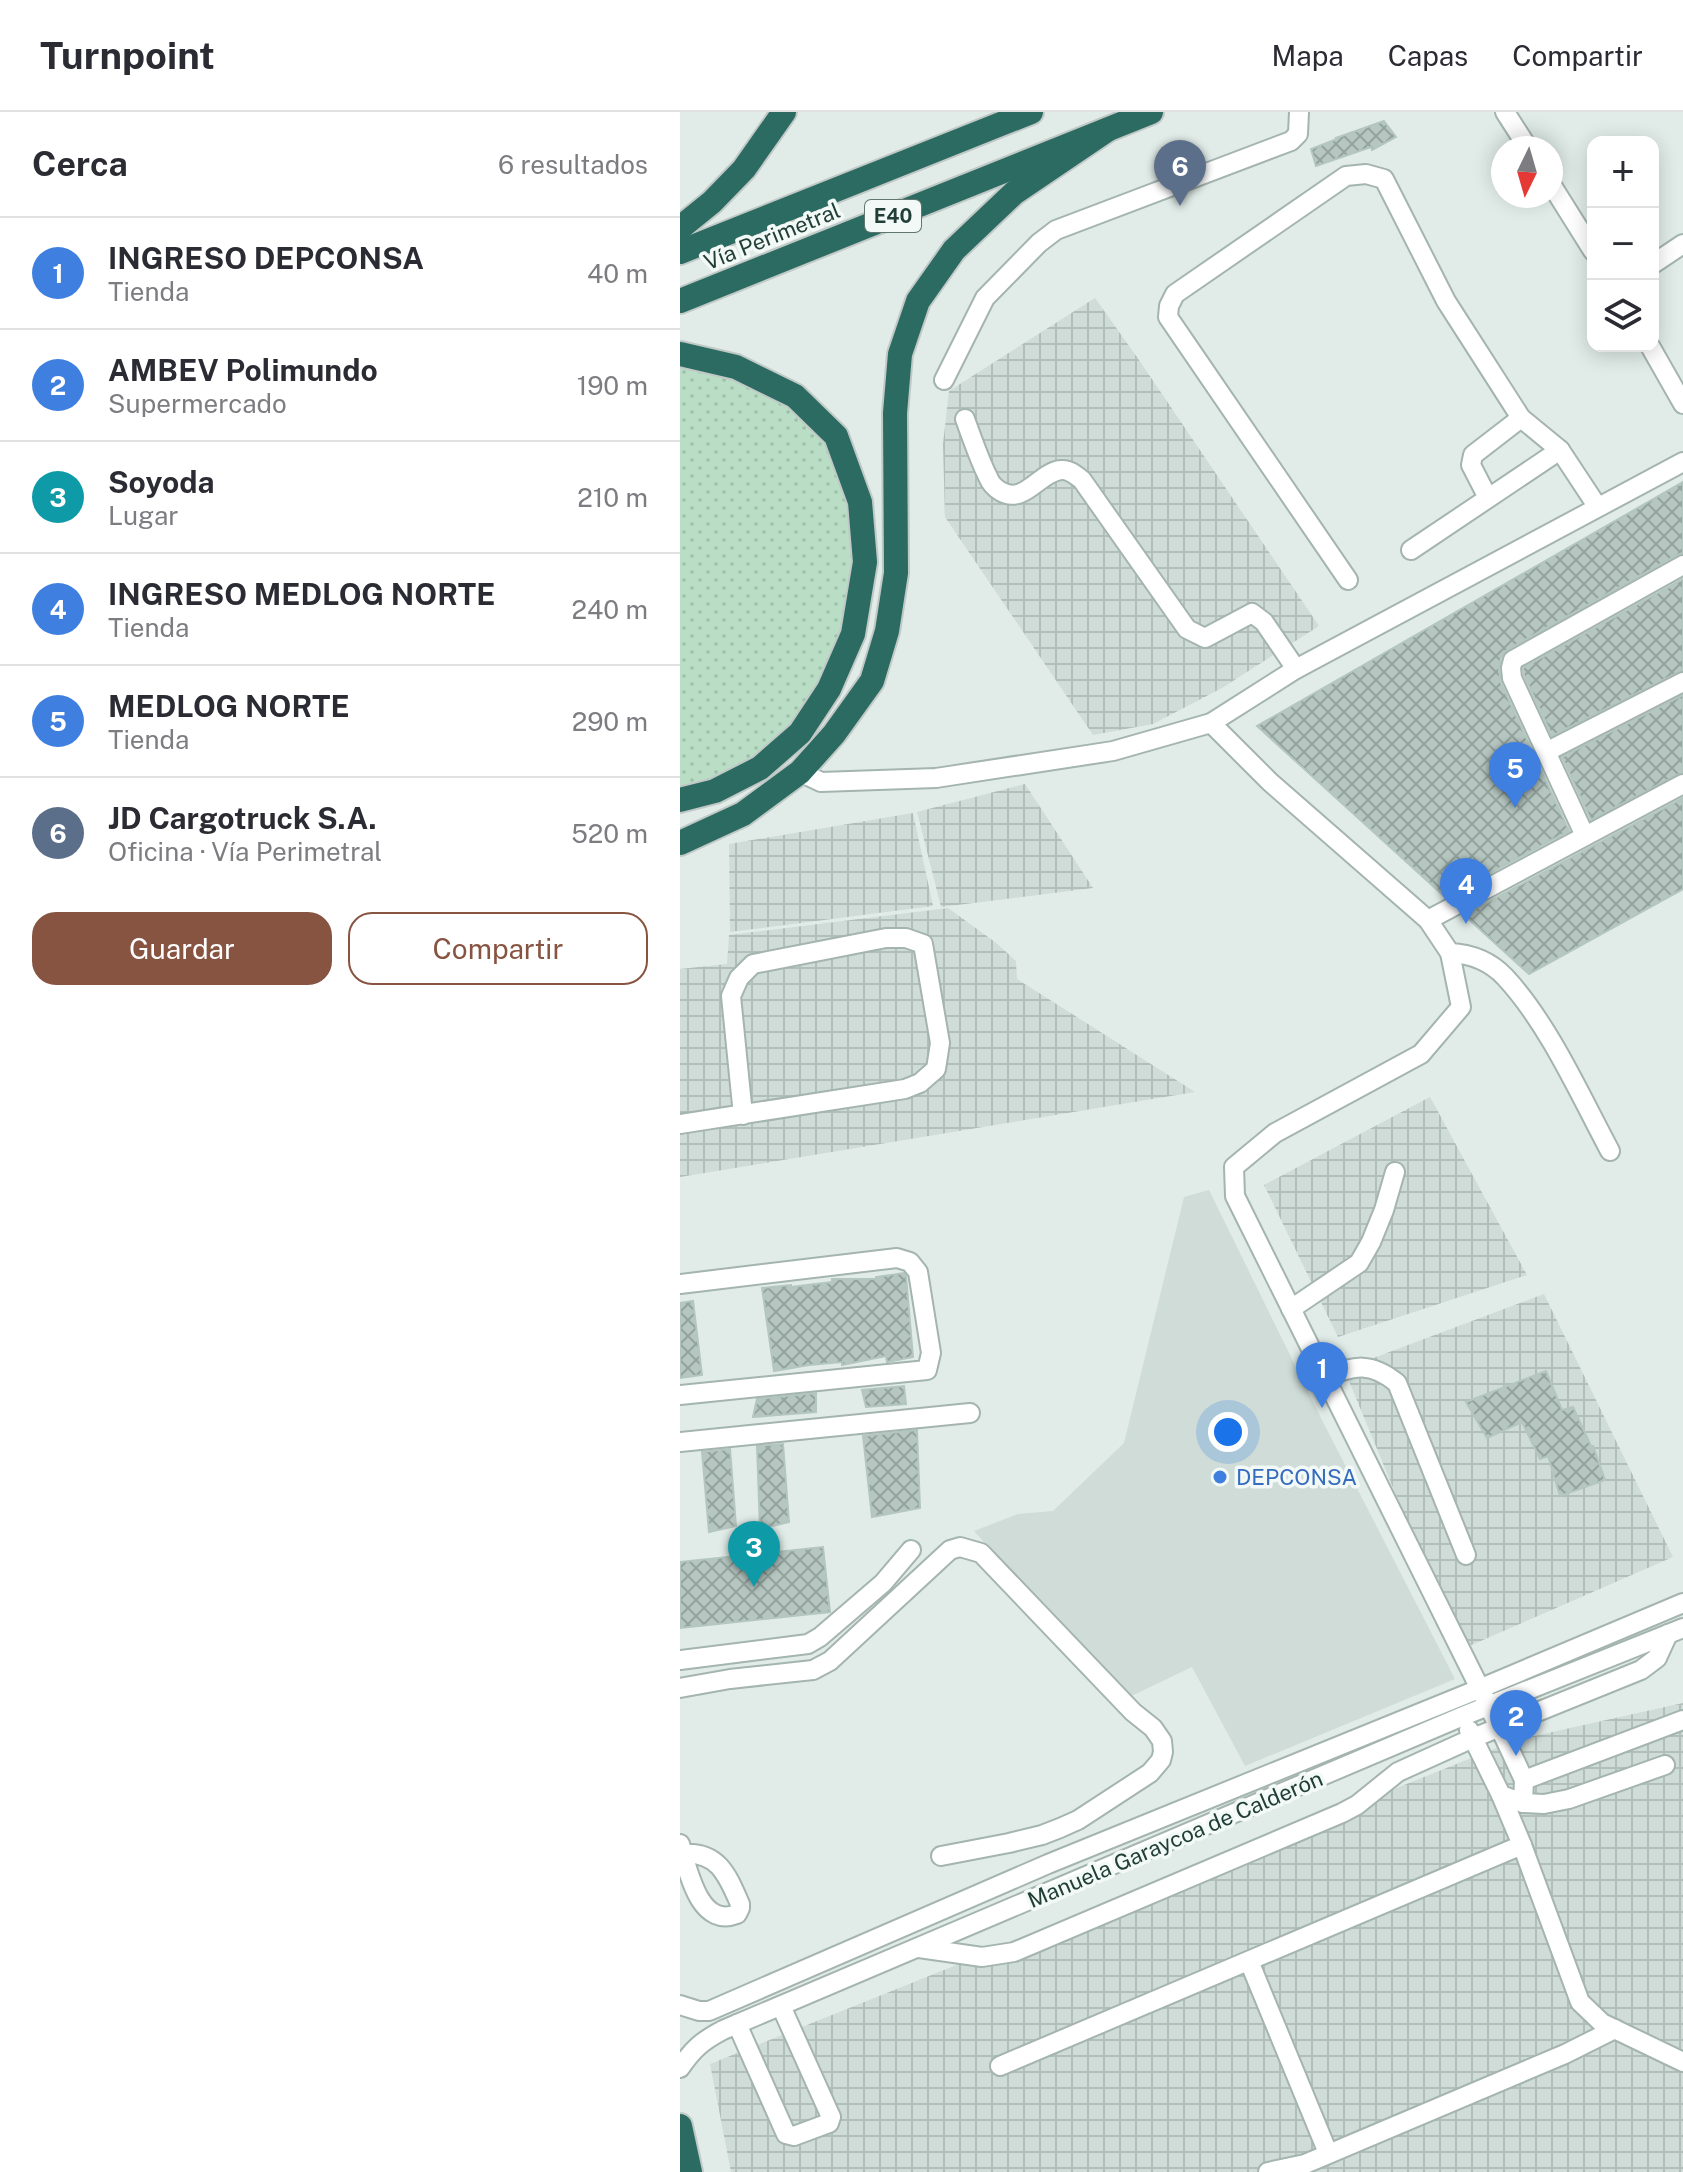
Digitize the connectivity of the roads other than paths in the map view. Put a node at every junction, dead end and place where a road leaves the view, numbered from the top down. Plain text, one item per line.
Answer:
1 (784, 112) edge
2 (1031, 112) edge
3 (1151, 112) edge
4 (1299, 112) edge
5 (1505, 112) edge
6 (1107, 130) junction
7 (1520, 136) edge
8 (1563, 203) edge
9 (680, 228) edge
10 (1587, 241) edge
11 (1683, 244) edge
12 (680, 252) edge
13 (1659, 260) edge
14 (680, 301) edge
15 (1653, 352) edge
16 (680, 354) edge
17 (944, 380) dead end
18 (1683, 404) edge
19 (1521, 418) junction
20 (965, 419) dead end
21 (1560, 450) junction
22 (1683, 462) edge
23 (1488, 498) junction
24 (1597, 506) junction
25 (1411, 550) dead end
26 (1683, 565) edge
27 (1348, 580) dead end
28 (1296, 669) junction
29 (1683, 682) edge
30 (1211, 723) junction
31 (1546, 752) junction
32 (800, 772) junction
33 (1683, 784) edge
34 (680, 800) edge
35 (1585, 836) junction
36 (680, 843) edge
37 (1428, 920) junction
38 (1450, 953) junction
39 (743, 1115) junction
40 (680, 1124) edge
41 (1610, 1151) dead end
42 (1395, 1172) dead end
43 (680, 1284) edge
44 (1291, 1309) junction
45 (1325, 1377) junction
46 (680, 1395) edge
47 (970, 1413) dead end
48 (680, 1442) edge
49 (911, 1550) dead end
50 (1466, 1555) dead end
51 (1683, 1603) edge
52 (1676, 1631) edge
53 (680, 1660) edge
54 (680, 1688) edge
55 (1479, 1689) junction
56 (1489, 1707) junction
57 (1463, 1716) junction
58 (1683, 1720) edge
59 (1499, 1728) junction
60 (1473, 1738) junction
61 (1665, 1765) dead end
62 (1524, 1780) junction
63 (1501, 1795) junction
64 (1523, 1803) junction
65 (1522, 1845) junction
66 (941, 1856) dead end
67 (1048, 1864) junction
68 (1058, 1889) junction
69 (919, 1948) junction
70 (1249, 1961) junction
71 (680, 2005) edge
72 (781, 2006) junction
73 (737, 2024) junction
74 (1615, 2029) junction
75 (1683, 2062) edge
76 (1000, 2066) dead end
77 (680, 2068) edge
78 (680, 2126) edge
79 (1328, 2153) junction
80 (690, 2172) edge
81 (1268, 2172) edge

1 - 9 highway
2 - 12 highway, Vía Perimetral / E40
3 - 6 highway, Vía Perimetral / E40
4 - 17 street
5 - 7 street
6 - 14 highway, Vía Perimetral / E40
6 - 32 highway
8 - 10 street
11 - 13 street
15 - 18 street
16 - 34 highway
19 - 21 street
19 - 23 street
19 - 27 street
20 - 28 street
21 - 23 street
21 - 24 street
22 - 24 street
23 - 25 street
24 - 28 street
26 - 31 street
28 - 30 street
29 - 31 street
30 - 32 street
30 - 37 street
31 - 35 street
32 - 36 highway
33 - 35 street
35 - 37 street
37 - 38 street
38 - 41 street
38 - 44 street
39 - 39 street
39 - 40 street
42 - 44 street
43 - 46 street
44 - 45 street
45 - 50 street
45 - 55 street
47 - 48 street
49 - 53 street
51 - 55 street, Manuela Garaycoa de Calderón
52 - 56 street, Manuela Garaycoa de Calderón
52 - 59 street
54 - 66 street
55 - 56 street
55 - 67 street, Manuela Garaycoa de Calderón
56 - 57 street, Manuela Garaycoa de Calderón
56 - 59 street
57 - 60 street
57 - 68 street, Manuela Garaycoa de Calderón
58 - 62 street
59 - 60 street
59 - 62 street
60 - 63 street
60 - 69 street
61 - 64 street
62 - 64 street
63 - 64 street
63 - 65 street
65 - 70 street
65 - 74 street
67 - 68 street
67 - 71 street, Manuela Garaycoa de Calderón
68 - 69 street, Manuela Garaycoa de Calderón
69 - 72 street, Manuela Garaycoa de Calderón
70 - 76 street
70 - 79 street
72 - 73 street, Manuela Garaycoa de Calderón
72 - 73 street
73 - 77 street, Manuela Garaycoa de Calderón
74 - 75 street
74 - 79 street
78 - 80 highway
79 - 81 street

